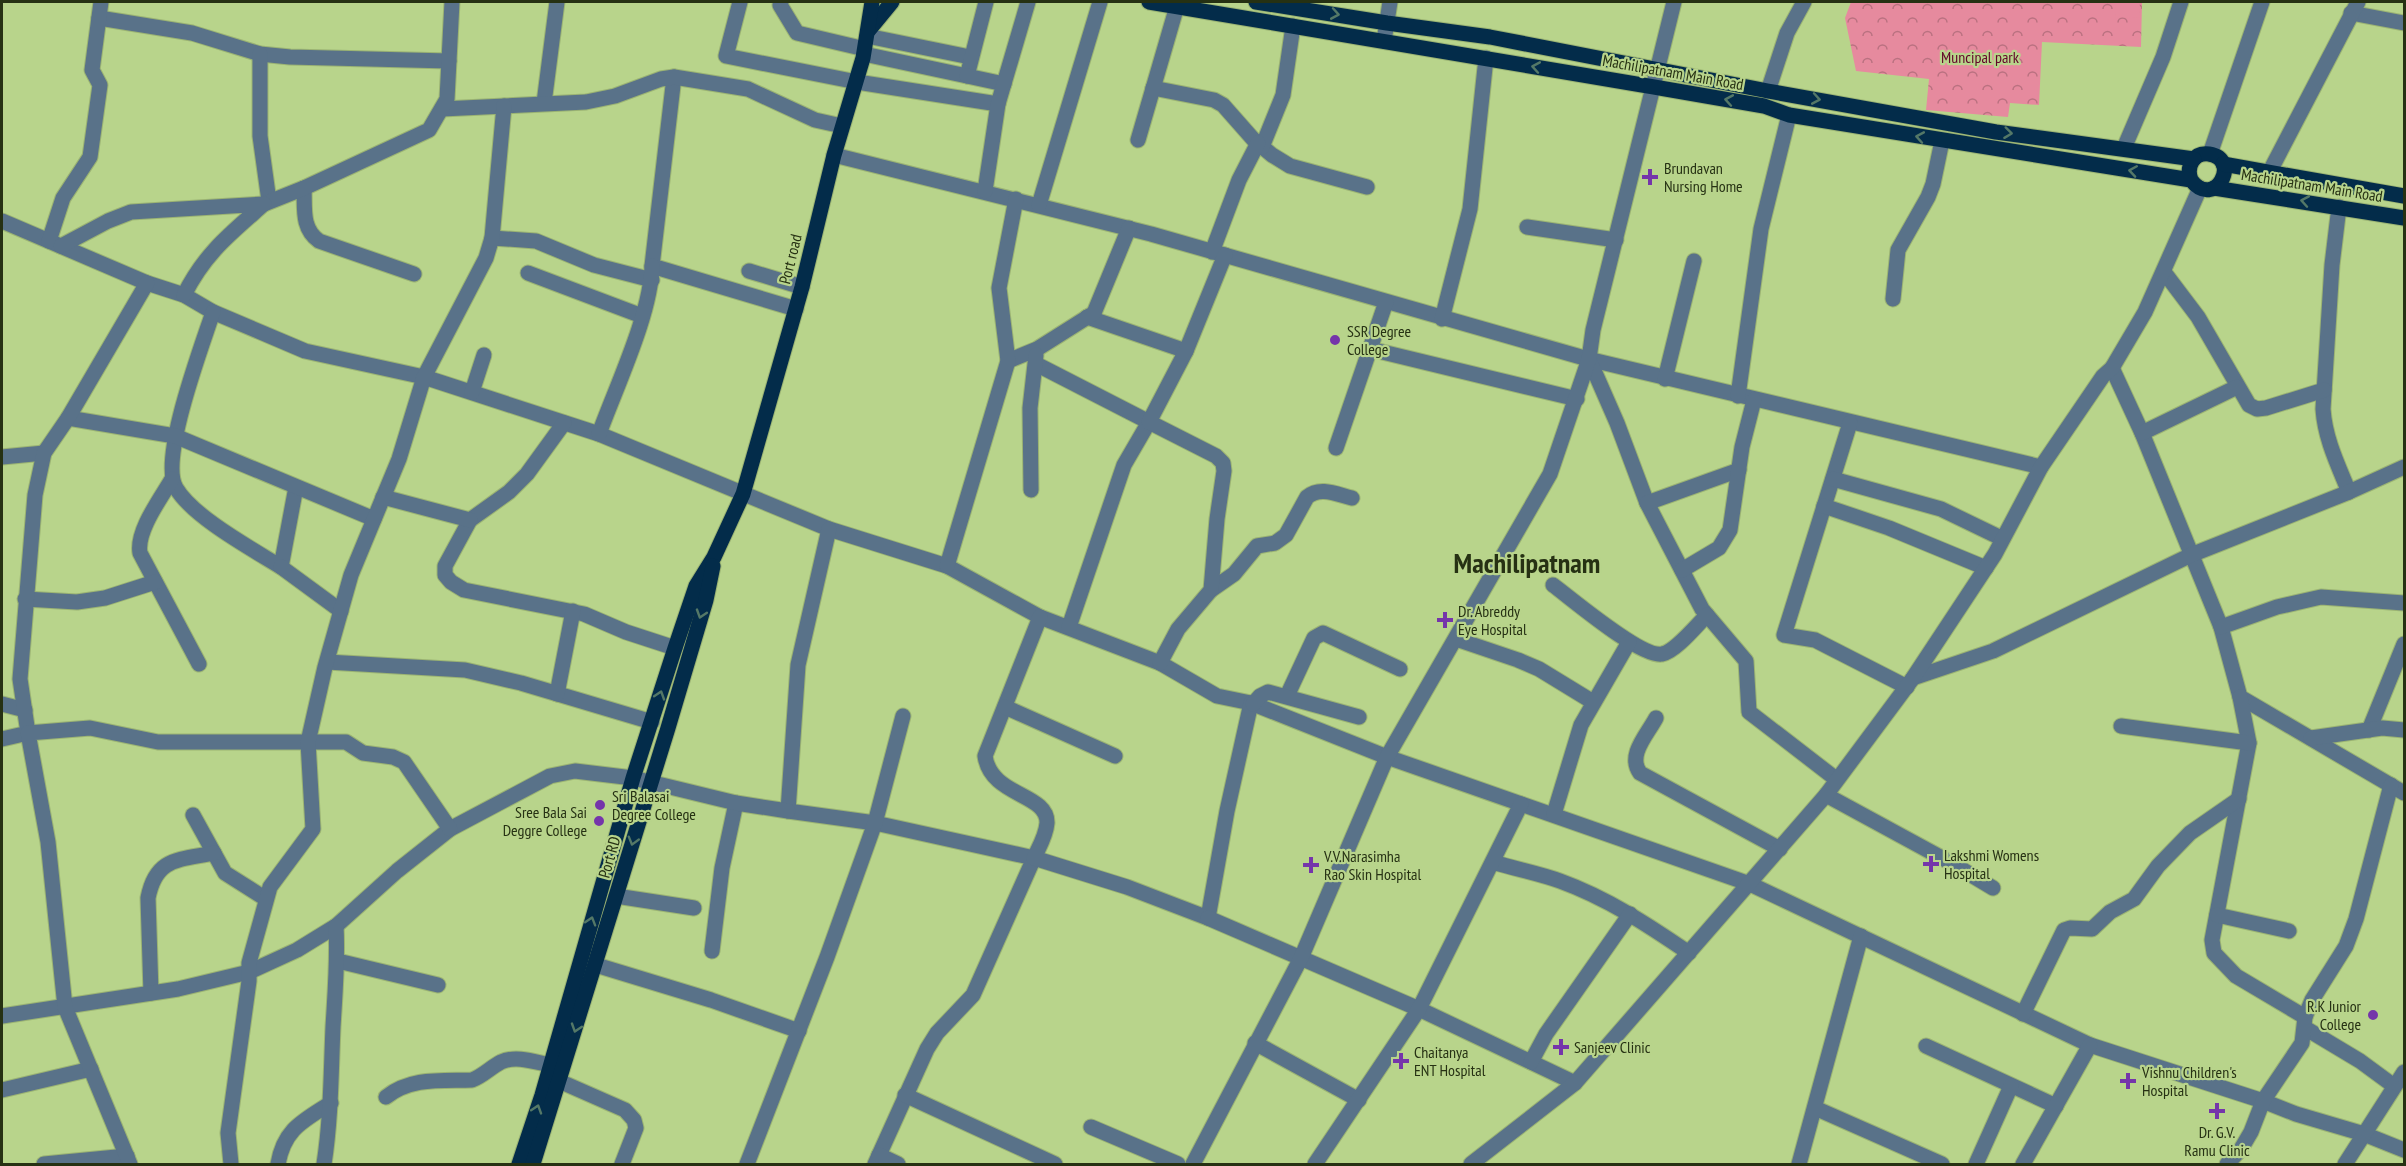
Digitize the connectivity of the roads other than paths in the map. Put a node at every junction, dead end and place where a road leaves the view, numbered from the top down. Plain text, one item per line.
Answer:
1 (101, 2) edge
2 (452, 2) edge
3 (557, 2) edge
4 (740, 2) edge
5 (781, 2) edge
6 (872, 2) edge
7 (892, 2) edge
8 (986, 2) edge
9 (1028, 2) edge
10 (1100, 2) edge
11 (1149, 2) edge
12 (1256, 2) edge
13 (1390, 2) edge
14 (1674, 2) edge
15 (1804, 2) edge
16 (2181, 2) edge
17 (2262, 2) edge
18 (1300, 5) edge
19 (1177, 6) junction
20 (2355, 7) edge
21 (99, 18) junction
22 (1387, 23) junction
23 (2404, 23) edge
24 (1293, 26) junction
25 (1384, 41) junction
26 (866, 43) junction
27 (260, 54) junction
28 (970, 57) junction
29 (1486, 58) junction
30 (449, 61) junction
31 (1656, 69) junction
32 (967, 76) junction
33 (674, 77) junction
34 (857, 82) junction
35 (1004, 84) junction
36 (1654, 87) junction
37 (1153, 88) junction
38 (1768, 91) junction
39 (544, 103) junction
40 (998, 104) junction
41 (504, 106) junction
42 (442, 109) junction
43 (1789, 115) junction
44 (842, 126) junction
45 (1138, 140) dead end
46 (1942, 141) junction
47 (1260, 145) junction
48 (2124, 148) junction
49 (2210, 154) junction
50 (834, 155) junction
51 (2194, 159) junction
52 (2223, 164) junction
53 (2270, 173) junction
54 (2202, 185) junction
55 (1367, 187) dead end
56 (304, 188) junction
57 (985, 191) junction
58 (2404, 196) edge
59 (1016, 199) junction
60 (266, 202) junction
61 (1040, 205) junction
62 (2339, 207) junction
63 (2404, 218) edge
64 (2, 221) edge
65 (1527, 226) dead end
66 (1130, 228) junction
67 (492, 238) junction
68 (1616, 240) junction
69 (55, 244) junction
70 (1219, 253) junction
71 (1694, 261) dead end
72 (749, 271) dead end
73 (2164, 272) junction
74 (528, 273) dead end
75 (652, 273) junction
76 (414, 274) dead end
77 (147, 283) junction
78 (802, 287) junction
79 (184, 295) junction
80 (1893, 299) dead end
81 (1386, 302) junction
82 (796, 309) junction
83 (213, 312) junction
84 (642, 316) junction
85 (1087, 317) junction
86 (1442, 319) junction
87 (1370, 349) junction
88 (1186, 351) junction
89 (484, 355) dead end
90 (1036, 356) junction
91 (1589, 359) junction
92 (1008, 361) junction
93 (2112, 368) junction
94 (424, 377) junction
95 (1665, 379) junction
96 (2237, 387) junction
97 (2324, 390) junction
98 (472, 392) junction
99 (1738, 396) junction
100 (1577, 399) junction
101 (1754, 400) junction
102 (68, 417) junction
103 (1149, 422) junction
104 (564, 423) junction
105 (1850, 423) junction
106 (2142, 433) junction
107 (599, 434) junction
108 (175, 436) junction
109 (1336, 448) dead end
110 (44, 453) junction
111 (2, 456) edge
112 (2041, 467) junction
113 (2404, 467) edge
114 (1739, 470) junction
115 (172, 479) junction
116 (1833, 479) junction
117 (296, 488) junction
118 (1031, 490) dead end
119 (2349, 492) junction
120 (743, 494) junction
121 (383, 496) junction
122 (1352, 498) dead end
123 (1647, 503) junction
124 (1824, 506) junction
125 (374, 519) junction
126 (470, 520) junction
127 (829, 529) junction
128 (2001, 538) junction
129 (2191, 555) junction
130 (714, 557) junction
131 (947, 566) junction
132 (281, 567) junction
133 (1986, 568) junction
134 (1682, 570) junction
135 (155, 582) junction
136 (1553, 585) dead end
137 (1211, 590) junction
138 (26, 599) junction
139 (2404, 603) edge
140 (341, 611) junction
141 (573, 611) junction
142 (1707, 615) junction
143 (1040, 617) junction
144 (1069, 627) junction
145 (2221, 627) junction
146 (1456, 639) junction
147 (1629, 642) junction
148 (2404, 644) edge
149 (675, 648) junction
150 (327, 662) junction
151 (1160, 663) junction
152 (199, 664) dead end
153 (1400, 669) dead end
154 (1910, 682) junction
155 (557, 694) junction
156 (1287, 696) junction
157 (2240, 697) junction
158 (1593, 702) junction
159 (2, 704) edge
160 (1252, 704) junction
161 (1005, 707) junction
162 (25, 710) junction
163 (903, 716) dead end
164 (1359, 717) dead end
165 (1656, 718) dead end
166 (652, 722) junction
167 (2121, 726) dead end
168 (2369, 730) junction
169 (2404, 730) edge
170 (28, 733) junction
171 (2311, 738) junction
172 (2, 739) edge
173 (308, 742) junction
174 (2250, 743) junction
175 (1115, 756) dead end
176 (1387, 757) junction
177 (633, 778) junction
178 (1836, 779) junction
179 (650, 783) junction
180 (2398, 789) edge
181 (1826, 795) junction
182 (2239, 799) junction
183 (736, 803) junction
184 (1521, 804) junction
185 (788, 811) junction
186 (1554, 814) junction
187 (193, 815) dead end
188 (875, 823) junction
189 (450, 829) junction
190 (1780, 849) junction
191 (214, 853) junction
192 (1034, 858) junction
193 (1493, 862) junction
194 (1750, 884) junction
195 (1993, 888) dead end
196 (616, 896) junction
197 (266, 899) junction
198 (694, 908) dead end
199 (1630, 914) junction
200 (2217, 915) junction
201 (1208, 918) junction
202 (336, 926) junction
203 (2289, 931) dead end
204 (1862, 936) junction
205 (712, 951) dead end
206 (1689, 953) junction
207 (1301, 958) junction
208 (338, 961) junction
209 (596, 965) junction
210 (249, 972) junction
211 (438, 985) dead end
212 (151, 993) junction
213 (66, 1007) junction
214 (1419, 1009) junction
215 (2023, 1014) junction
216 (2, 1016) edge
217 (2305, 1023) junction
218 (799, 1031) junction
219 (1256, 1043) junction
220 (2090, 1045) junction
221 (1926, 1046) dead end
222 (1531, 1062) junction
223 (550, 1065) junction
224 (91, 1069) junction
225 (2404, 1072) edge
226 (559, 1081) junction
227 (1575, 1083) junction
228 (2011, 1086) junction
229 (2394, 1086) junction
230 (2, 1090) edge
231 (905, 1095) junction
232 (386, 1097) dead end
233 (1359, 1100) junction
234 (2263, 1101) junction
235 (331, 1103) junction
236 (2056, 1106) junction
237 (1815, 1108) junction
238 (1090, 1127) dead end
239 (2364, 1134) junction
240 (2404, 1150) edge
241 (128, 1160) edge
242 (877, 1160) edge
243 (44, 1164) edge
244 (231, 1164) edge
245 (278, 1164) edge
246 (324, 1164) edge
247 (519, 1164) edge
248 (533, 1164) edge
249 (622, 1164) edge
250 (747, 1164) edge
251 (897, 1164) edge
252 (1055, 1164) edge
253 (1178, 1164) edge
254 (1193, 1164) edge
255 (1315, 1164) edge
256 (1471, 1164) edge
257 (1799, 1164) edge
258 (1942, 1164) edge
259 (1976, 1164) edge
260 (2023, 1164) edge
261 (2227, 1164) edge
262 (2345, 1164) edge

1 - 21 street
2 - 30 street
3 - 39 street
4 - 34 street
5 - 26 street
6 - 26 main road, Port road
7 - 26 main road, Port road
8 - 28 street
9 - 35 street
10 - 61 street
11 - 19 main road, Machilipatnam Main Road
12 - 18 main road, Machilipatnam Main Road
13 - 22 street
14 - 31 street
15 - 38 street
16 - 48 street
17 - 49 street
18 -> 22 main road, Machilipatnam Main Road
19 - 24 main road, Machilipatnam Main Road
19 - 37 street
20 - 23 street
20 - 53 street
21 - 27 street
21 - 69 street
22 - 25 street
22 - 31 main road, Machilipatnam Main Road
24 - 25 main road, Machilipatnam Main Road
24 - 47 street
25 - 29 main road, Machilipatnam Main Road
26 - 28 street
26 - 32 street
26 - 34 main road, Port road
27 - 30 street
27 - 60 street
28 - 32 street
36 -> 29 main road, Machilipatnam Main Road
29 - 86 street
30 - 42 street
31 - 36 street
31 - 38 main road, Machilipatnam Main Road
32 - 35 street
33 - 39 street
33 - 44 street
33 - 75 street
34 - 40 street
34 - 44 main road, Port road
35 - 40 street
43 -> 36 main road, Machilipatnam Main Road
36 - 68 street
37 - 45 street
37 - 47 street
38 -> 48 main road, Machilipatnam Main Road
39 - 41 street
40 - 57 street
41 - 42 street
41 - 67 street
42 - 56 street
46 -> 43 main road, Machilipatnam Main Road
43 - 99 street
44 - 50 main road, Port road
54 -> 46 main road, Machilipatnam Main Road
46 - 80 street
47 - 55 street
47 - 70 street
48 - 51 main road, Machilipatnam Main Road
49 - 51 main road, Machilipatnam Main Road
49 - 52 main road, Machilipatnam Main Road
50 - 57 street
50 - 78 main road, Port road
51 - 54 main road
52 - 53 main road, Machilipatnam Main Road
52 - 54 main road, Machilipatnam Main Road
53 - 58 main road, Machilipatnam Main Road
62 -> 54 main road, Machilipatnam Main Road
54 - 73 street
56 - 60 street
56 - 76 street
57 - 59 street
59 - 61 street
59 - 92 street
60 - 69 street
60 - 79 street
61 - 66 street
62 - 63 main road, Machilipatnam Main Road
62 - 97 street
64 - 69 street
65 - 68 street
66 - 70 street
66 - 85 street
67 - 75 street
67 - 94 street
68 - 91 street
69 - 77 street
70 - 81 street
70 - 88 street
71 - 95 street
72 - 78 street
73 - 93 street
73 - 96 street
74 - 84 street
75 - 82 street
75 - 84 street
77 - 79 street
77 - 102 street
78 - 82 main road, Port road
79 - 83 street
81 - 86 street
81 - 87 street
82 - 120 main road, Port road
83 - 94 street
83 - 108 street
84 - 107 street
85 - 88 street
85 - 90 street
86 - 91 street
87 - 100 street
87 - 109 street
88 - 103 street
89 - 98 street
90 - 92 street
90 - 103 street
90 - 118 street
91 - 95 street
91 - 100 street
91 - 123 street
92 - 131 street
93 - 106 street
93 - 112 street
94 - 98 street
94 - 121 street
95 - 99 street
96 - 97 street
96 - 106 street
97 - 119 street
98 - 104 street
99 - 101 street
100 - 146 street
101 - 105 street
101 - 114 street
102 - 108 street
102 - 110 street
103 - 137 street
103 - 144 street
104 - 107 street
104 - 126 street
105 - 112 street
105 - 116 street
106 - 129 street
107 - 120 street
108 - 115 street
108 - 117 street
110 - 111 street
110 - 138 street
112 - 128 street
113 - 119 street
114 - 123 street
114 - 134 street
115 - 132 street
115 - 135 street
116 - 124 street
116 - 128 street
117 - 125 street
117 - 132 street
119 - 129 street
120 - 127 street
120 - 130 main road, Port road
121 - 125 street
121 - 126 street
122 - 137 street
123 - 134 street
124 - 133 street
124 - 154 street
125 - 140 street
126 - 141 street
127 - 131 street
127 - 185 street
128 - 133 street
129 - 145 street
129 - 154 street
130 - 149 main road
130 -> 179 main road, Port RD
131 - 143 street
132 - 140 street
133 - 154 street
134 - 142 street
135 - 138 street
135 - 152 street
136 - 147 street
137 - 151 street
138 - 162 street
139 - 145 street
140 - 150 street
141 - 149 street
141 - 155 street
142 - 147 street
142 - 178 street
143 - 144 street
143 - 161 street
144 - 151 street
145 - 157 street
146 - 158 street
146 - 176 street
147 - 158 street
148 - 168 street
166 -> 149 main road
150 - 155 street
150 - 173 street
151 - 160 street
153 - 156 street
154 - 178 street
155 - 166 street
156 - 160 street
156 - 164 street
157 - 171 street
157 - 174 street
158 - 186 street
159 - 162 street
160 - 176 street
160 - 201 street
161 - 175 street
161 - 192 street
162 - 170 street
163 - 188 street
165 - 190 street
166 - 177 main road
167 - 174 street
168 - 169 street
168 - 171 street
170 - 172 street
170 - 173 street
170 - 213 street
171 - 180 street
173 - 189 street
173 - 197 street
174 - 182 street
176 - 184 street
176 - 207 street
177 - 179 street
177 - 189 street
223 -> 177 main road
178 - 181 street
179 - 183 street
179 -> 196 main road, Port RD
180 - 217 street
181 - 190 street
181 - 195 street
182 - 200 street
182 - 215 street
183 - 185 street
183 - 205 street
184 - 186 street
184 - 193 street
185 - 188 street
186 - 194 street
187 - 191 street
188 - 192 street
188 - 218 street
189 - 202 street
190 - 194 street
191 - 197 street
191 - 212 street
192 - 201 street
192 - 231 street
193 - 199 street
193 - 214 street
194 - 204 street
194 - 206 street
196 - 198 street
196 - 209 main road, Port RD
197 - 210 street
199 - 206 street
199 - 222 street
200 - 203 street
200 - 217 street
201 - 207 street
202 - 208 street
202 - 210 street
204 - 215 street
204 - 237 street
206 - 227 street
207 - 214 street
207 - 219 street
208 - 211 street
208 - 235 street
209 - 218 street
209 -> 226 main road, Port RD
210 - 212 street
210 - 244 street
212 - 213 street
213 - 216 street
213 - 224 street
214 - 222 street
214 - 233 street
215 - 220 street
217 - 229 street
217 - 234 street
218 - 250 street
219 - 233 street
219 - 254 street
220 - 234 street
220 - 236 street
221 - 228 street
222 - 227 street
223 - 232 street
247 -> 223 main road
224 - 230 street
224 - 241 street
225 - 229 street
226 - 248 main road, Port RD
226 - 249 street
227 - 256 street
228 - 236 street
228 - 259 street
229 - 239 street
231 - 242 street
231 - 252 street
233 - 255 street
234 - 239 street
234 - 261 street
235 - 245 street
235 - 246 street
236 - 260 street
237 - 257 street
237 - 258 street
238 - 253 street
239 - 240 street
239 - 262 street
241 - 243 street
242 - 251 street

